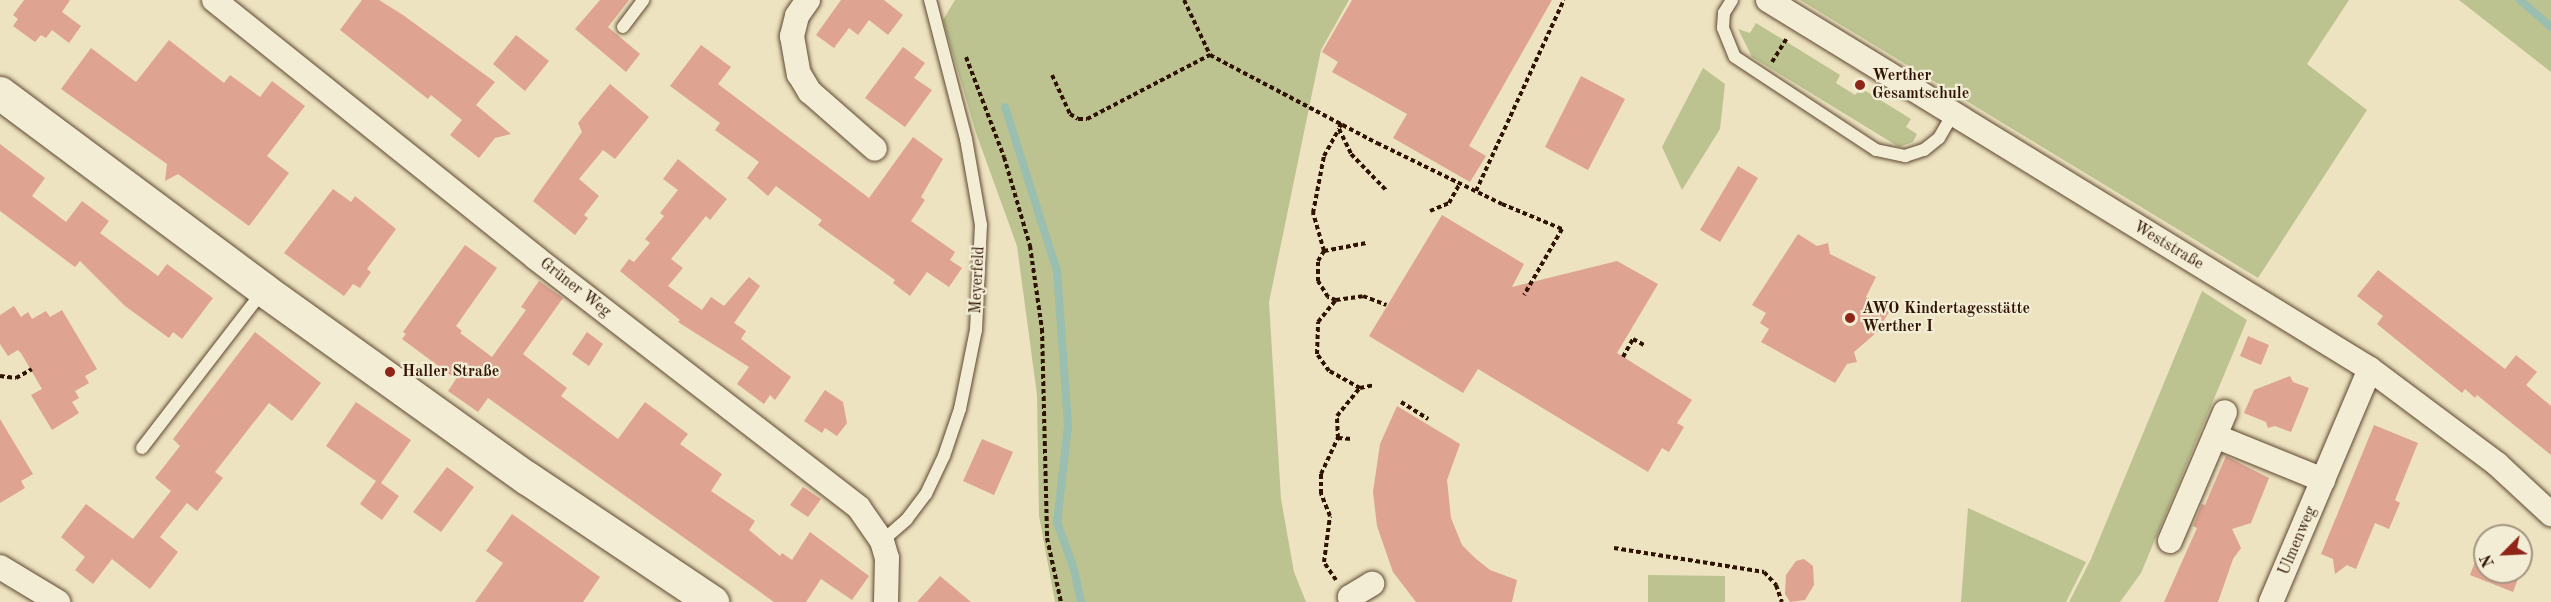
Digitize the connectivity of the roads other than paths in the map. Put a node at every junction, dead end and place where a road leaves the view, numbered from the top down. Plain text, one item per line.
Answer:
1 (214, 0) edge
2 (643, 0) edge
3 (808, 0) edge
4 (930, 0) edge
5 (1732, 0) edge
6 (1768, 0) edge
7 (623, 27) dead end
8 (0, 93) edge
9 (1953, 114) junction
10 (875, 149) dead end
11 (264, 290) junction
12 (2370, 369) junction
13 (2225, 412) dead end
14 (2215, 436) junction
15 (142, 448) dead end
16 (2324, 480) junction
17 (2551, 514) edge
18 (882, 541) junction
19 (2170, 541) dead end
20 (0, 567) edge
21 (1372, 584) dead end
22 (1351, 599) edge
23 (58, 602) edge
24 (712, 602) edge
25 (886, 602) edge
26 (2271, 602) edge

1 - 18 street, Grüner Weg
2 - 7 lane
3 - 10 street
4 - 18 lane, Meyerfeld
5 - 9 lane
6 - 9 street, Weststraße
8 - 11 street
9 - 12 street, Weststraße
11 - 15 lane
11 - 24 street
12 - 16 street, Ulmenweg
12 - 17 street, Weststraße
13 - 14 street
14 - 16 street
14 - 19 street
16 - 26 street, Ulmenweg
18 - 25 street, Grüner Weg
20 - 23 street
21 - 22 street

